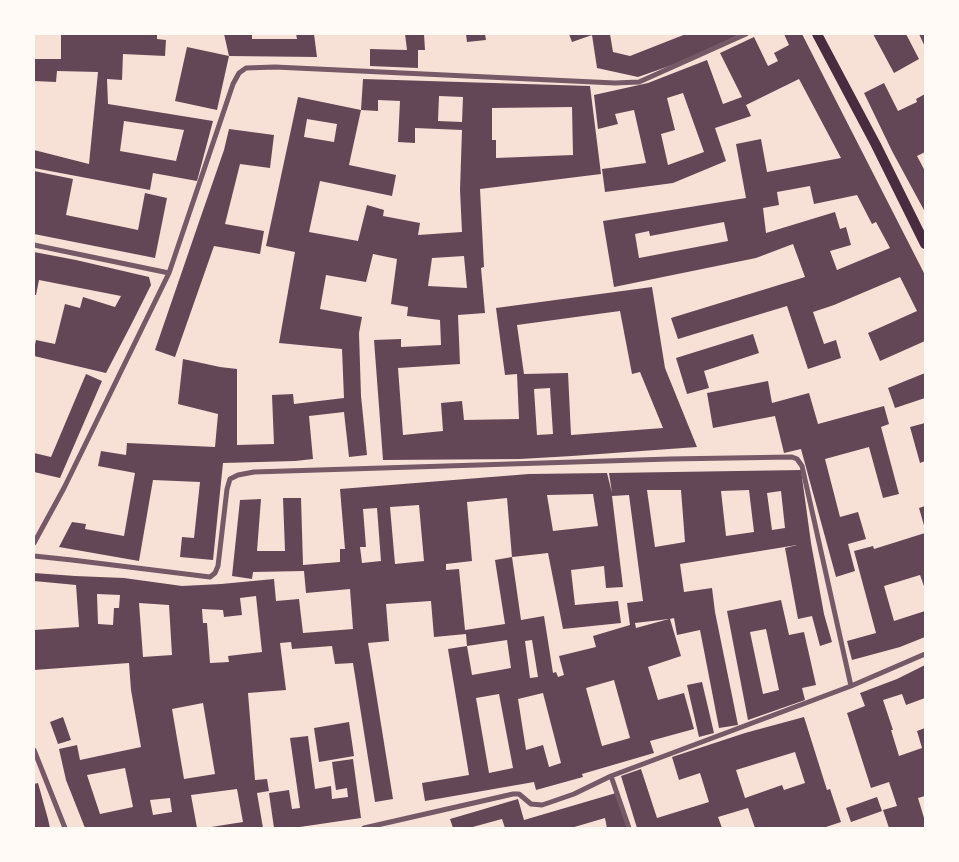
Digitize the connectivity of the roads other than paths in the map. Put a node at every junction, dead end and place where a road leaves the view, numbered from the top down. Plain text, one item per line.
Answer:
1 (746, 34) edge
2 (817, 34) edge
3 (925, 244) edge
4 (34, 246) edge
5 (169, 273) junction
6 (34, 543) edge
7 (34, 556) edge
8 (925, 654) edge
9 (851, 686) junction
10 (34, 750) edge
11 (611, 776) junction
12 (65, 828) edge
13 (364, 828) edge
14 (629, 828) edge

1 - 5 street
2 - 3 main road
4 - 5 street
5 - 6 street
7 - 9 street
8 - 9 street
9 - 11 street
10 - 12 street
11 - 13 street
11 - 14 street

